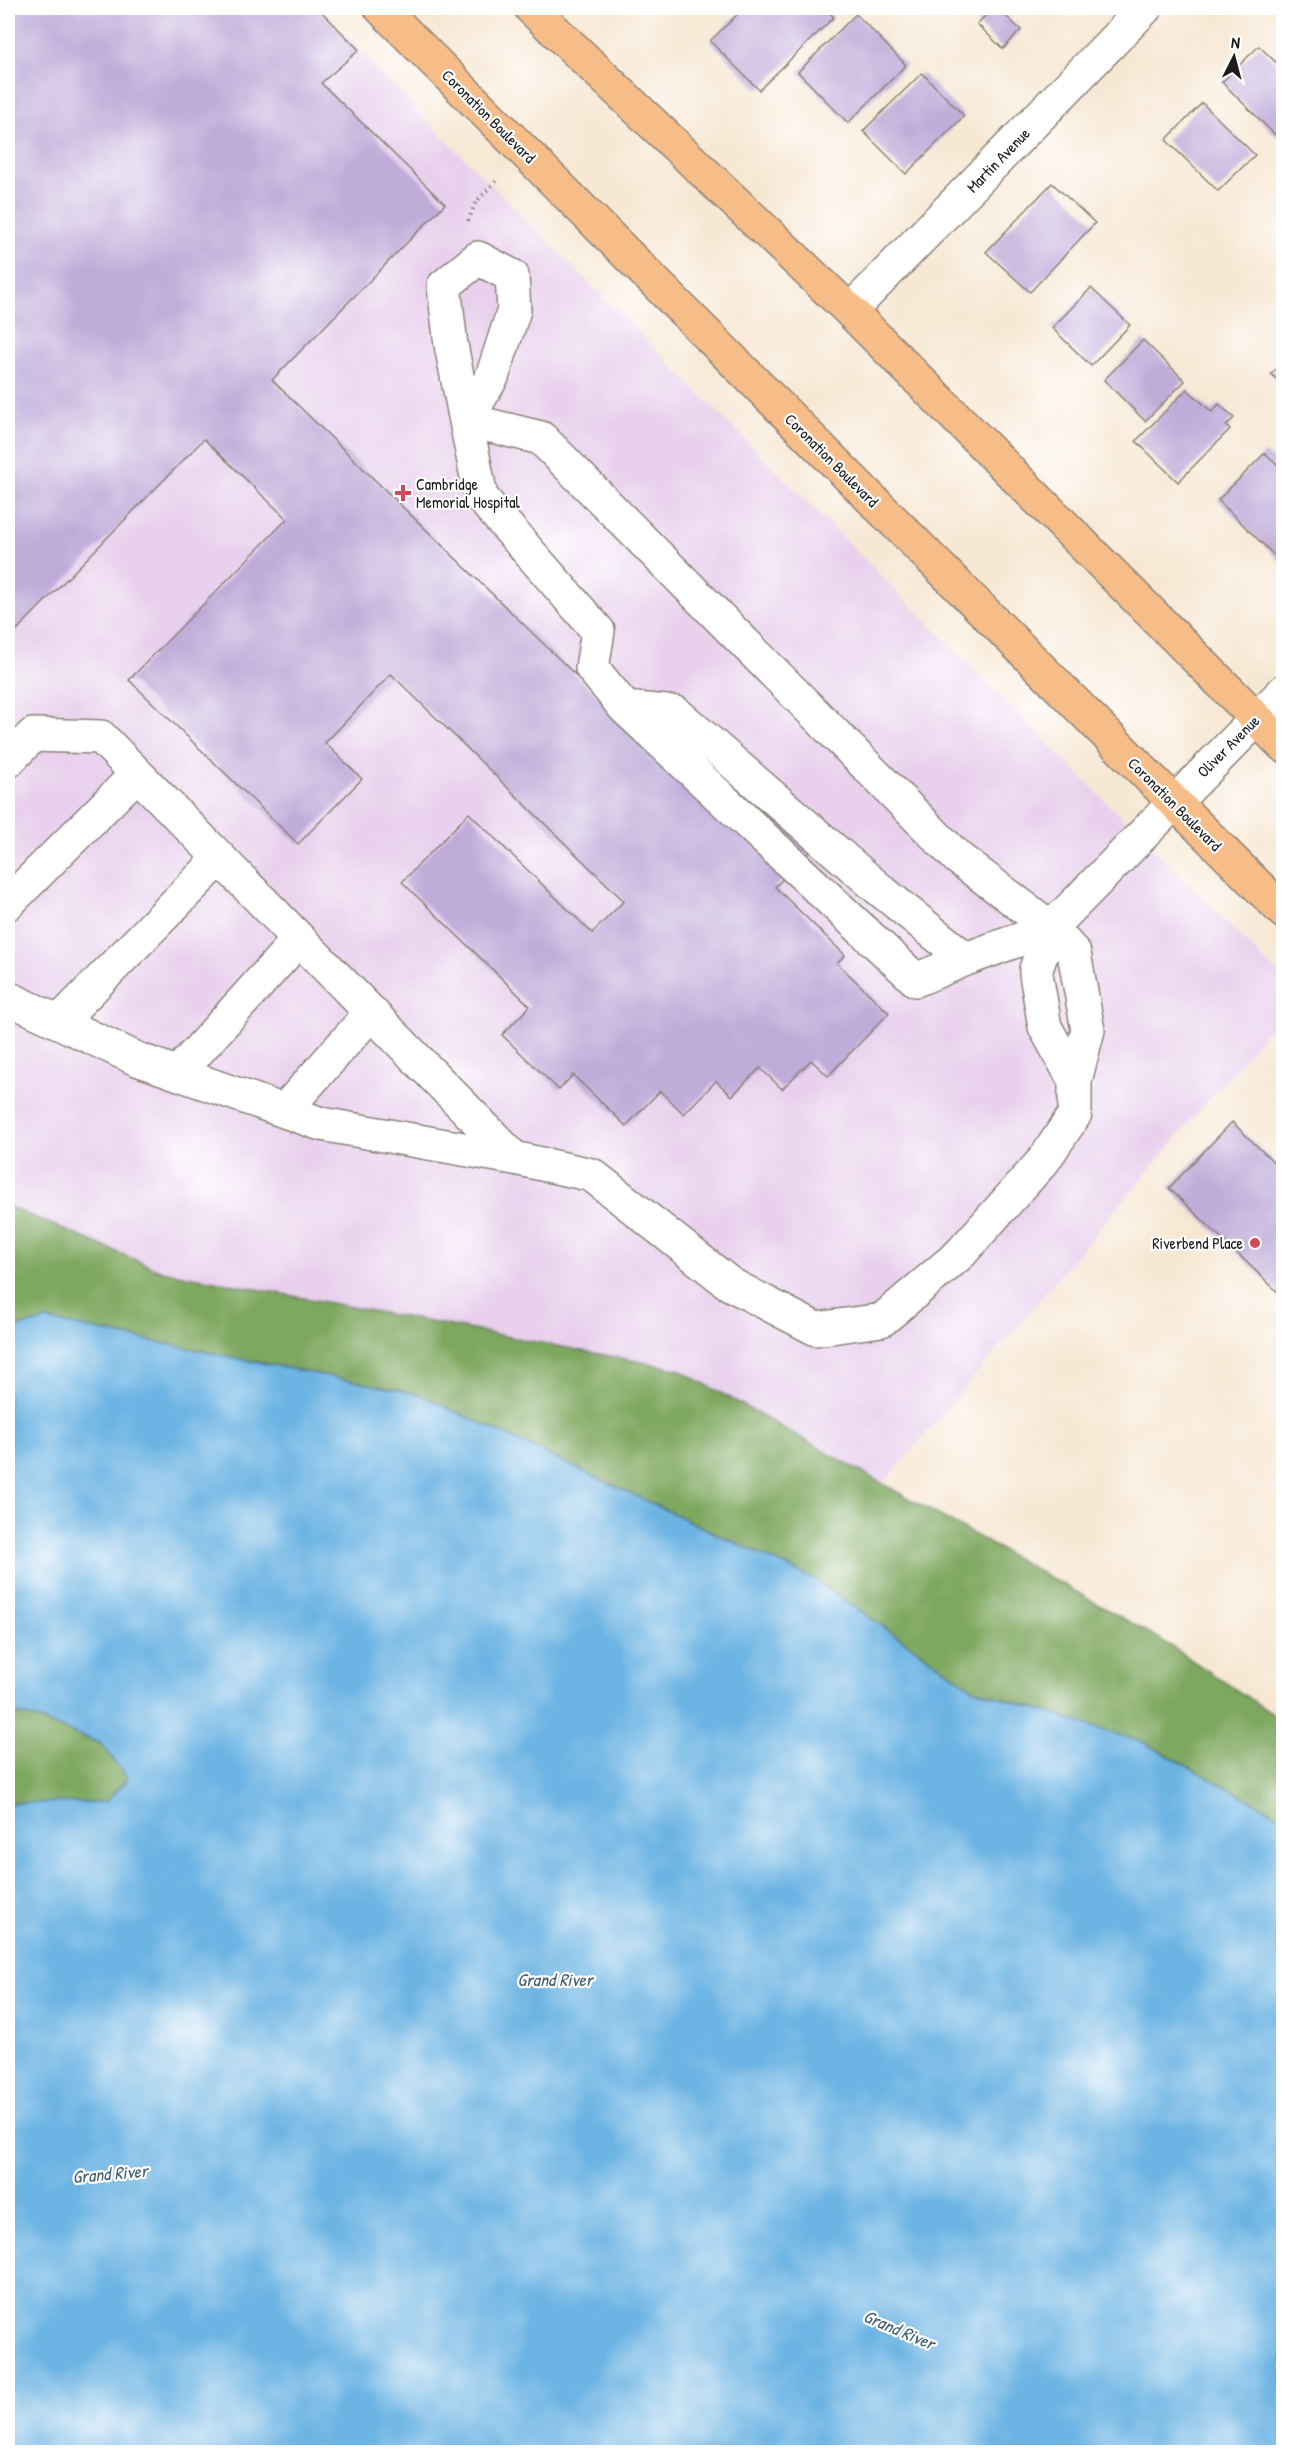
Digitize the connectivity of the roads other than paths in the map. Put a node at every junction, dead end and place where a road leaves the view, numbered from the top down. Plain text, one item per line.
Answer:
1 (381, 8) edge
2 (531, 8) edge
3 (1145, 8) edge
4 (849, 311) junction
5 (1284, 691) edge
6 (625, 708) junction
7 (1256, 718) junction
8 (1284, 746) edge
9 (8, 761) edge
10 (137, 774) junction
11 (1173, 802) junction
12 (220, 858) junction
13 (8, 903) edge
14 (1284, 912) edge
15 (1051, 928) junction
16 (299, 939) junction
17 (966, 959) junction
18 (8, 998) edge
19 (371, 1013) junction
20 (59, 1022) junction
21 (178, 1073) junction
22 (285, 1111) junction
23 (514, 1158) junction

1 - 11 main road, Coronation Boulevard
2 - 4 main road
3 - 4 street, Martin Avenue
4 - 7 main road
5 - 7 street, Oliver Avenue
6 - 15 street
6 - 17 street
6 - 17 street
7 - 8 main road
7 - 11 street, Oliver Avenue
9 - 10 street
10 - 12 street
10 - 13 street
11 - 14 main road, Coronation Boulevard
11 - 15 street, Oliver Avenue
12 - 16 street
12 - 20 street
15 - 17 street
15 - 23 street
16 - 19 street
16 - 21 street
18 - 20 street
19 - 22 street
19 - 23 street
20 - 21 street
21 - 22 street
22 - 23 street

